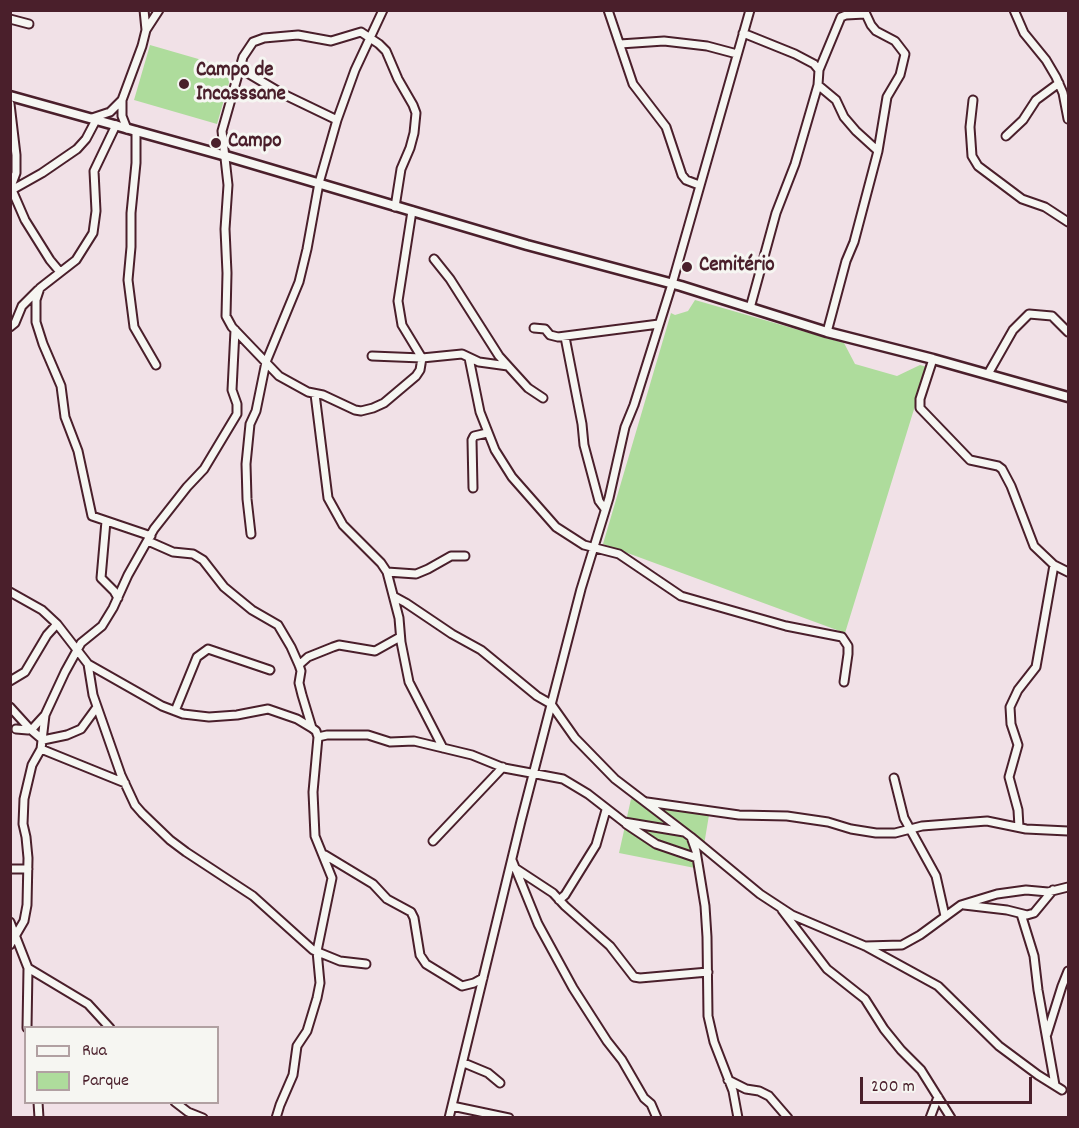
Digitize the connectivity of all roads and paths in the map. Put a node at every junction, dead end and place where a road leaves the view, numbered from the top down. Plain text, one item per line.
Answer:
1 (144, 10) edge
2 (159, 10) edge
3 (383, 10) edge
4 (608, 10) edge
5 (750, 10) edge
6 (1014, 10) edge
7 (865, 12) edge
8 (10, 18) edge
9 (29, 24) dead end
10 (146, 30) junction
11 (743, 33) junction
12 (370, 38) junction
13 (620, 44) junction
14 (737, 54) junction
15 (239, 68) junction
16 (819, 70) junction
17 (818, 85) junction
18 (1063, 85) edge
19 (10, 96) edge
20 (122, 100) junction
21 (973, 100) dead end
22 (10, 104) edge
23 (1068, 119) edge
24 (94, 120) junction
25 (337, 120) junction
26 (116, 125) junction
27 (132, 130) junction
28 (1006, 136) dead end
29 (878, 151) junction
30 (226, 156) junction
31 (319, 183) junction
32 (699, 185) junction
33 (11, 190) edge
34 (395, 207) junction
35 (412, 211) junction
36 (1068, 222) edge
37 (434, 259) dead end
38 (60, 272) junction
39 (672, 284) junction
40 (40, 288) junction
41 (750, 308) junction
42 (659, 324) junction
43 (10, 327) edge
44 (534, 328) dead end
45 (235, 330) junction
46 (827, 332) junction
47 (1068, 332) edge
48 (565, 337) junction
49 (372, 356) dead end
50 (422, 358) junction
51 (469, 358) junction
52 (933, 359) junction
53 (266, 362) junction
54 (156, 365) dead end
55 (508, 366) junction
56 (988, 374) junction
57 (315, 394) junction
58 (1068, 397) edge
59 (543, 398) dead end
60 (487, 433) junction
61 (473, 488) dead end
62 (605, 509) junction
63 (106, 521) junction
64 (251, 534) dead end
65 (149, 539) junction
66 (593, 548) junction
67 (465, 556) dead end
68 (1054, 565) junction
69 (387, 572) junction
70 (1068, 572) edge
71 (10, 592) edge
72 (395, 597) junction
73 (118, 598) junction
74 (57, 624) junction
75 (400, 637) junction
76 (77, 651) junction
77 (88, 664) junction
78 (299, 665) junction
79 (270, 670) dead end
80 (10, 681) edge
81 (844, 682) dead end
82 (551, 704) junction
83 (10, 706) edge
84 (97, 707) junction
85 (175, 711) junction
86 (45, 715) junction
87 (312, 728) junction
88 (16, 729) dead end
89 (30, 729) junction
90 (318, 737) junction
91 (43, 740) junction
92 (41, 748) junction
93 (443, 748) junction
94 (503, 767) junction
95 (535, 773) junction
96 (894, 778) dead end
97 (125, 783) junction
98 (645, 802) junction
99 (606, 810) junction
100 (624, 822) junction
101 (1019, 827) junction
102 (911, 829) junction
103 (1068, 831) edge
104 (688, 835) junction
105 (433, 841) dead end
106 (323, 854) junction
107 (697, 858) junction
108 (514, 864) junction
109 (10, 869) edge
110 (28, 869) junction
111 (1068, 887) edge
112 (1053, 890) junction
113 (559, 900) junction
114 (778, 905) junction
115 (961, 905) junction
116 (1021, 914) junction
117 (945, 916) junction
118 (10, 922) edge
119 (16, 936) junction
120 (10, 945) edge
121 (865, 946) junction
122 (317, 951) junction
123 (366, 964) dead end
124 (28, 968) junction
125 (1068, 971) edge
126 (708, 972) junction
127 (483, 978) junction
128 (474, 983) junction
129 (481, 989) junction
130 (27, 1026) edge
131 (108, 1026) edge
132 (1046, 1036) junction
133 (464, 1063) junction
134 (728, 1080) junction
135 (500, 1083) dead end
136 (938, 1097) junction
137 (178, 1104) edge
138 (452, 1106) junction
139 (203, 1118) edge
140 (276, 1118) edge
141 (449, 1118) edge
142 (509, 1118) edge
143 (657, 1118) edge
144 (738, 1118) edge
145 (788, 1118) edge
146 (930, 1118) edge
147 (951, 1118) edge

1 - 10 street
2 - 10 street
3 - 12 street
4 - 13 street
5 - 11 street
6 - 18 street
7 - 16 street
7 - 29 street
8 - 9 street
10 - 20 street
11 - 14 street
11 - 16 street
12 - 15 street
12 - 25 street
12 - 34 street
13 - 14 street
13 - 32 street
14 - 32 street
15 - 25 street
15 - 30 street
16 - 17 street
17 - 29 street
17 - 41 street
18 - 23 street
18 - 28 street
19 - 24 street
20 - 24 street
20 - 27 street
21 - 36 street
22 - 33 street
24 - 26 street
24 - 33 street
25 - 31 street
26 - 27 street
26 - 38 street
27 - 30 street
27 - 54 street
29 - 46 street
30 - 31 street
30 - 45 street
31 - 34 street
31 - 53 street
32 - 39 street
33 - 38 street
34 - 35 street
35 - 39 street
35 - 50 street
37 - 55 street
38 - 40 street
39 - 41 street
39 - 42 street
40 - 43 street
40 - 63 street
41 - 46 street
42 - 48 street
42 - 62 street
44 - 48 street
45 - 53 street
45 - 65 street
46 - 52 street
47 - 56 street
48 - 62 street
49 - 50 street
50 - 51 street
50 - 57 street
51 - 55 street
51 - 60 street
52 - 56 street
52 - 68 street
53 - 57 street
53 - 64 street
55 - 59 street
56 - 58 street
57 - 69 street
60 - 61 street
60 - 66 street
62 - 66 street
63 - 65 street
63 - 73 street
65 - 73 street
65 - 78 street
66 - 81 street
66 - 82 street
67 - 69 street
68 - 70 street
68 - 101 street
69 - 72 street
71 - 74 street
72 - 75 street
72 - 82 street
73 - 76 street
74 - 76 street
74 - 80 street
75 - 78 street
75 - 93 street
76 - 77 street
76 - 86 street
77 - 84 street
77 - 85 street
78 - 87 street
79 - 85 street
82 - 95 street
82 - 98 street
83 - 89 street
84 - 91 street
84 - 97 street
85 - 87 street
86 - 89 street
86 - 91 street
87 - 90 street
88 - 89 street
89 - 91 street
90 - 93 street
90 - 106 street
91 - 92 street
92 - 97 street
92 - 110 street
93 - 94 street
94 - 95 street
94 - 105 street
95 - 99 street
95 - 108 street
96 - 102 street
97 - 122 street
98 - 102 street
98 - 104 street
99 - 100 street
99 - 113 street
100 - 104 street
100 - 107 street
101 - 102 street
101 - 103 street
102 - 117 street
104 - 107 street
104 - 114 street
106 - 122 street
106 - 128 street
107 - 126 street
108 - 113 street
108 - 127 street
108 - 143 street
109 - 110 street
110 - 119 street
111 - 112 street
112 - 115 street
112 - 116 street
113 - 126 street
114 - 121 street
114 - 136 street
115 - 116 street
115 - 117 street
116 - 132 street
117 - 121 street
118 - 119 street
119 - 120 street
119 - 124 street
121 - 132 street
122 - 123 street
122 - 140 street
124 - 130 street
124 - 131 street
125 - 132 street
126 - 134 street
127 - 128 street
127 - 129 street
128 - 129 street
129 - 133 street
133 - 135 street
133 - 138 street
134 - 144 street
134 - 145 street
136 - 146 street
136 - 147 street
137 - 139 street
138 - 141 street
138 - 142 street

